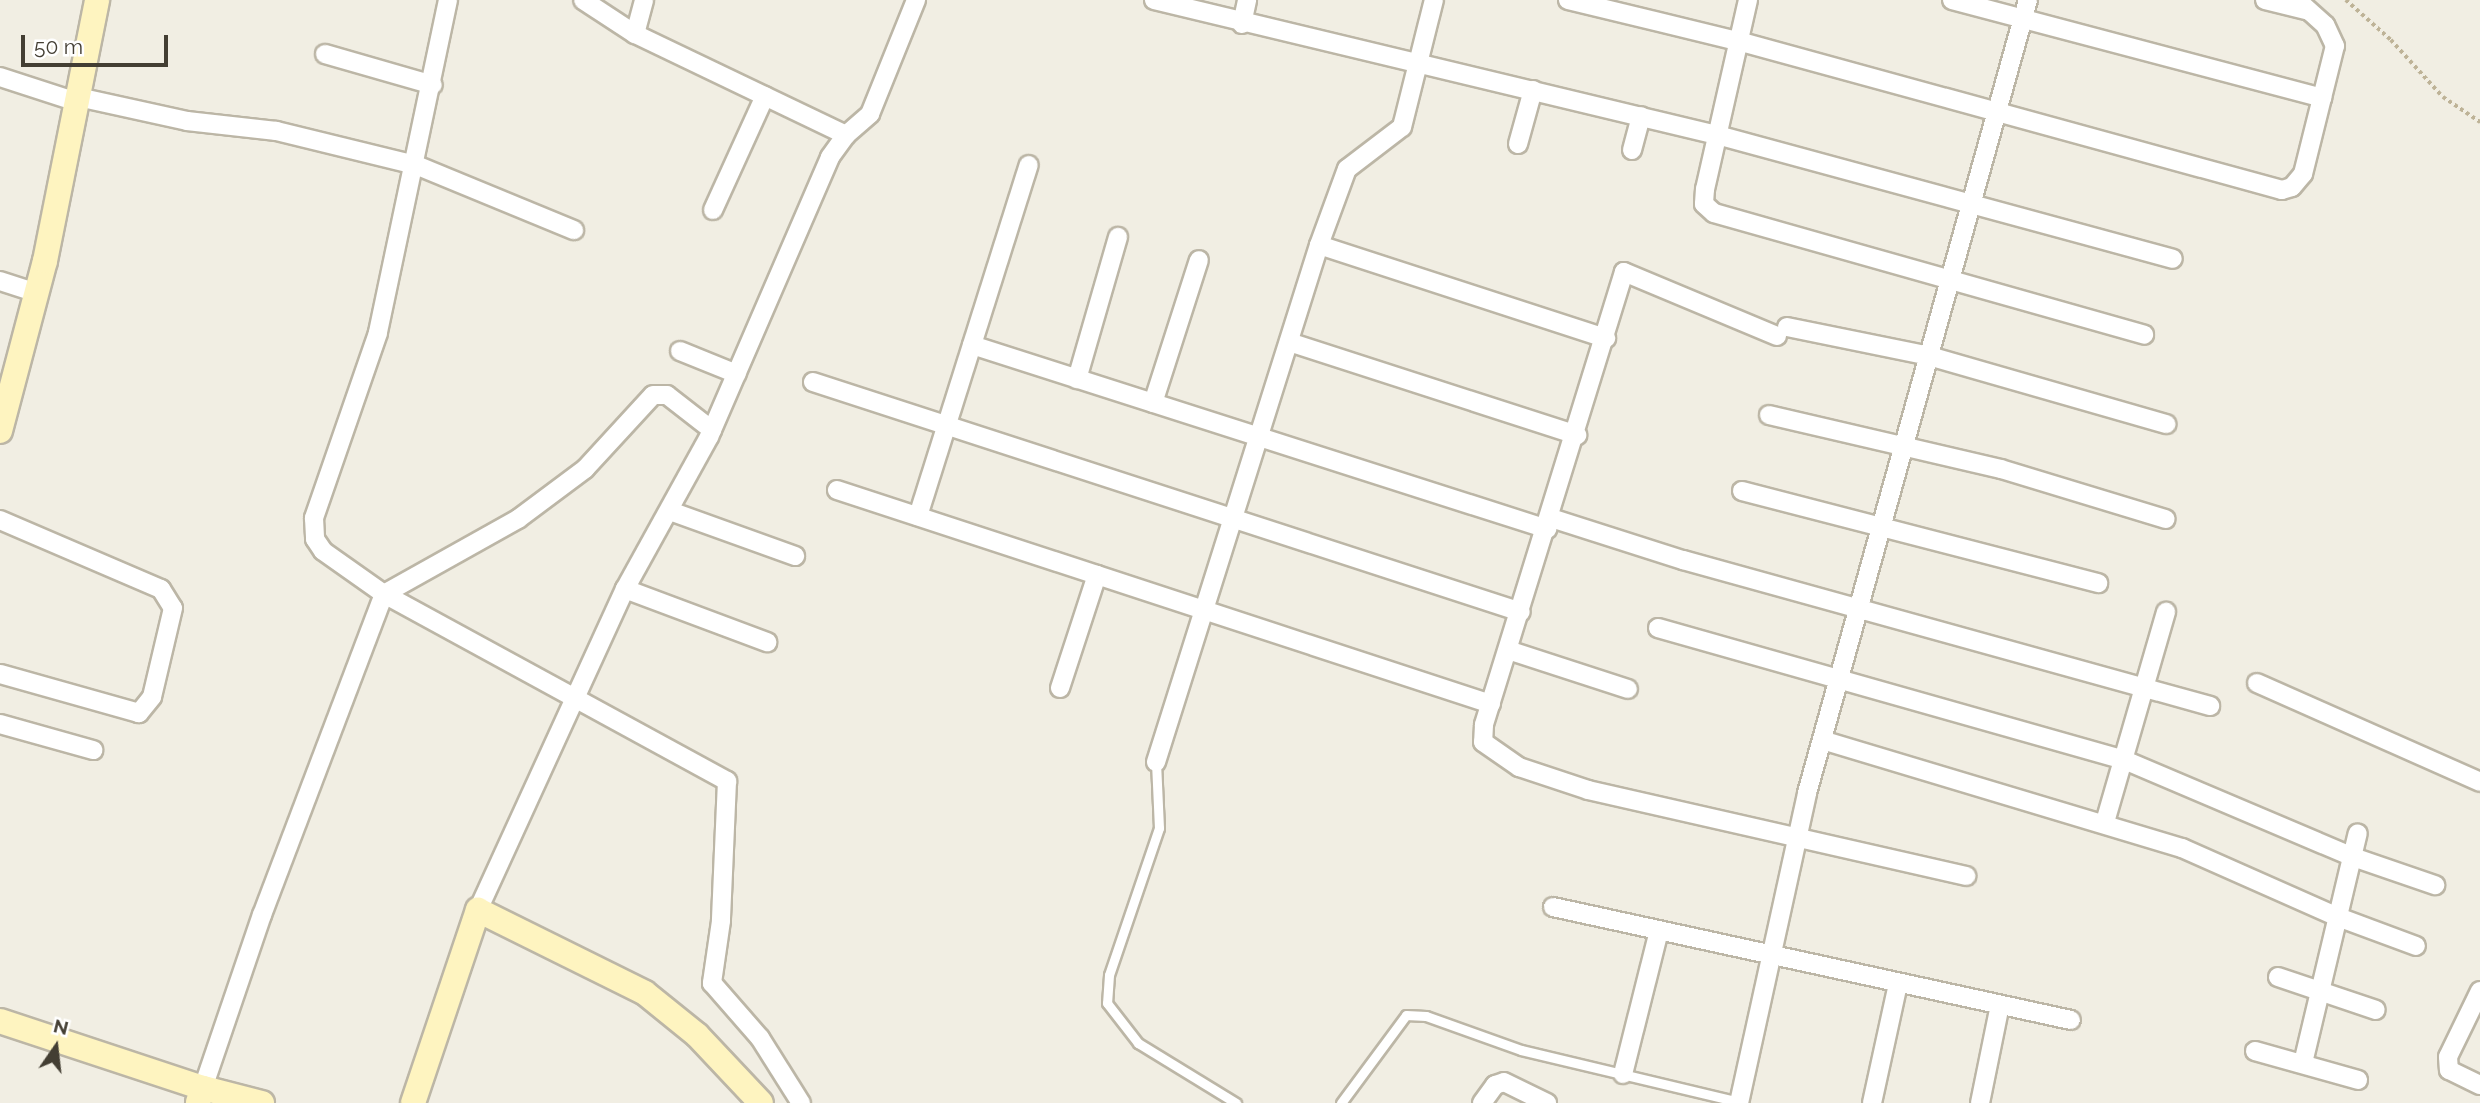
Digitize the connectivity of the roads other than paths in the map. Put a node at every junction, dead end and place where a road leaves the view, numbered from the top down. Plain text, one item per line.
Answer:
1 (97, 0) edge
2 (448, 0) edge
3 (583, 0) edge
4 (644, 0) edge
5 (916, 0) edge
6 (1154, 0) edge
7 (1247, 0) edge
8 (1434, 0) edge
9 (1567, 0) edge
10 (1748, 0) edge
11 (1952, 0) edge
12 (2028, 0) edge
13 (2265, 0) edge
14 (2303, 6) edge
15 (2022, 19) junction
16 (1242, 24) junction
17 (635, 34) junction
18 (1738, 41) junction
19 (325, 54) dead end
20 (1420, 63) junction
21 (0, 77) edge
22 (433, 85) junction
23 (1533, 90) junction
24 (765, 96) junction
25 (2322, 98) junction
26 (78, 99) junction
27 (1997, 111) junction
28 (1641, 116) junction
29 (846, 135) junction
30 (1718, 136) junction
31 (1518, 144) dead end
32 (1632, 150) dead end
33 (416, 165) junction
34 (1029, 165) dead end
35 (1970, 207) junction
36 (713, 210) dead end
37 (574, 230) dead end
38 (1118, 237) dead end
39 (1320, 245) junction
40 (2173, 259) dead end
41 (1199, 260) dead end
42 (0, 281) edge
43 (1949, 282) junction
44 (37, 293) junction
45 (2144, 335) dead end
46 (1606, 338) junction
47 (1289, 342) junction
48 (972, 345) junction
49 (680, 351) dead end
50 (1929, 356) junction
51 (737, 374) junction
52 (1077, 379) junction
53 (813, 382) dead end
54 (1153, 403) junction
55 (1769, 415) dead end
56 (2166, 424) dead end
57 (946, 426) junction
58 (712, 430) junction
59 (0, 431) edge
60 (1577, 435) junction
61 (1259, 437) junction
62 (1904, 446) junction
63 (837, 490) dead end
64 (1742, 491) dead end
65 (670, 511) junction
66 (918, 516) junction
67 (1233, 519) junction
68 (2166, 519) dead end
69 (0, 520) edge
70 (1549, 523) junction
71 (1882, 525) junction
72 (796, 556) dead end
73 (1097, 575) junction
74 (2098, 583) dead end
75 (625, 589) junction
76 (384, 594) junction
77 (1859, 609) junction
78 (1204, 610) junction
79 (2166, 611) dead end
80 (1521, 612) junction
81 (1658, 628) dead end
82 (767, 642) dead end
83 (1508, 650) junction
84 (0, 674) edge
85 (1839, 678) junction
86 (2256, 683) dead end
87 (1060, 688) dead end
88 (1628, 688) dead end
89 (2146, 688) junction
90 (575, 701) junction
91 (1491, 704) junction
92 (2210, 706) dead end
93 (0, 724) edge
94 (1822, 740) junction
95 (93, 750) dead end
96 (2122, 759) junction
97 (1156, 762) joint
98 (2480, 782) edge
99 (2105, 822) junction
100 (2358, 833) dead end
101 (1797, 838) junction
102 (2353, 857) junction
103 (1966, 876) dead end
104 (2435, 885) dead end
105 (1553, 907) dead end
106 (478, 910) junction
107 (2338, 917) junction
108 (1659, 931) junction
109 (2416, 946) dead end
110 (1771, 957) junction
111 (2278, 977) dead end
112 (1898, 984) junction
113 (2321, 988) junction
114 (2480, 991) edge
115 (2000, 1005) junction
116 (2376, 1010) dead end
117 (2071, 1020) dead end
118 (0, 1021) edge
119 (2255, 1051) dead end
120 (2303, 1063) junction
121 (1623, 1074) junction
122 (2358, 1080) dead end
123 (2480, 1085) edge
124 (200, 1096) edge
125 (262, 1103) edge
126 (413, 1103) edge
127 (761, 1103) edge
128 (801, 1103) edge
129 (1236, 1103) edge
130 (1341, 1103) edge
131 (1482, 1103) edge
132 (1547, 1103) edge
133 (1741, 1103) edge
134 (1872, 1103) edge
135 (1980, 1103) edge

1 - 26 street
2 - 22 street
3 - 17 street
4 - 17 street
5 - 29 street
6 - 16 street
7 - 16 street
8 - 20 street
9 - 18 street
10 - 18 street
11 - 15 street
12 - 15 street
13 - 14 street
14 - 25 street
15 - 25 street
15 - 27 street
16 - 20 street
17 - 24 street
18 - 27 street
18 - 30 street
19 - 22 street
20 - 23 street
20 - 39 street
21 - 26 street
22 - 33 street
23 - 28 street
23 - 31 street
24 - 29 street
24 - 36 street
25 - 27 street
26 - 33 street
26 - 44 street
27 - 35 street
28 - 30 street
28 - 32 street
29 - 51 street
30 - 35 street
30 - 43 street
33 - 37 street
33 - 76 street
34 - 48 street
35 - 40 street
35 - 43 street
38 - 52 street
39 - 46 street
39 - 47 street
41 - 54 street
42 - 44 street
43 - 45 street
43 - 50 street
44 - 59 street
46 - 50 street
46 - 60 street
47 - 60 street
47 - 61 street
48 - 52 street
48 - 57 street
49 - 51 street
50 - 56 street
50 - 62 street
51 - 58 street
52 - 54 street
53 - 57 street
54 - 61 street
55 - 62 street
57 - 66 street
57 - 67 street
58 - 65 street
58 - 76 street
60 - 70 street
61 - 67 street
61 - 70 street
62 - 68 street
62 - 71 street
63 - 66 street
64 - 71 street
65 - 72 street
65 - 75 street
66 - 73 street
67 - 78 street
67 - 80 street
69 - 84 street
70 - 77 street
70 - 80 street
71 - 74 street
71 - 77 street
73 - 78 street
73 - 87 street
75 - 82 street
75 - 90 street
76 - 90 street
76 - 124 street
77 - 85 street
77 - 89 street
78 - 91 street
78 - 97 street
79 - 89 street
80 - 83 street
81 - 85 street
83 - 88 street
83 - 91 street
85 - 94 street
85 - 96 street
86 - 98 street
89 - 92 street
89 - 96 street
90 - 106 street
90 - 128 street
91 - 101 street
93 - 95 street
94 - 99 street
94 - 101 street
96 - 99 street
96 - 102 street
97 - 129 lane
99 - 107 street
100 - 102 street
101 - 103 street
101 - 110 street
102 - 104 street
102 - 107 street
105 - 108 street
106 - 126 street
106 - 127 street
107 - 109 street
107 - 113 street
108 - 110 street
108 - 121 street
110 - 112 street
110 - 133 street
111 - 113 street
112 - 115 street
112 - 134 street
113 - 116 street
113 - 120 street
114 - 123 street
115 - 117 street
115 - 135 street
118 - 124 street
119 - 120 street
120 - 122 street
121 - 130 lane
121 - 133 lane
124 - 125 street
131 - 132 street

